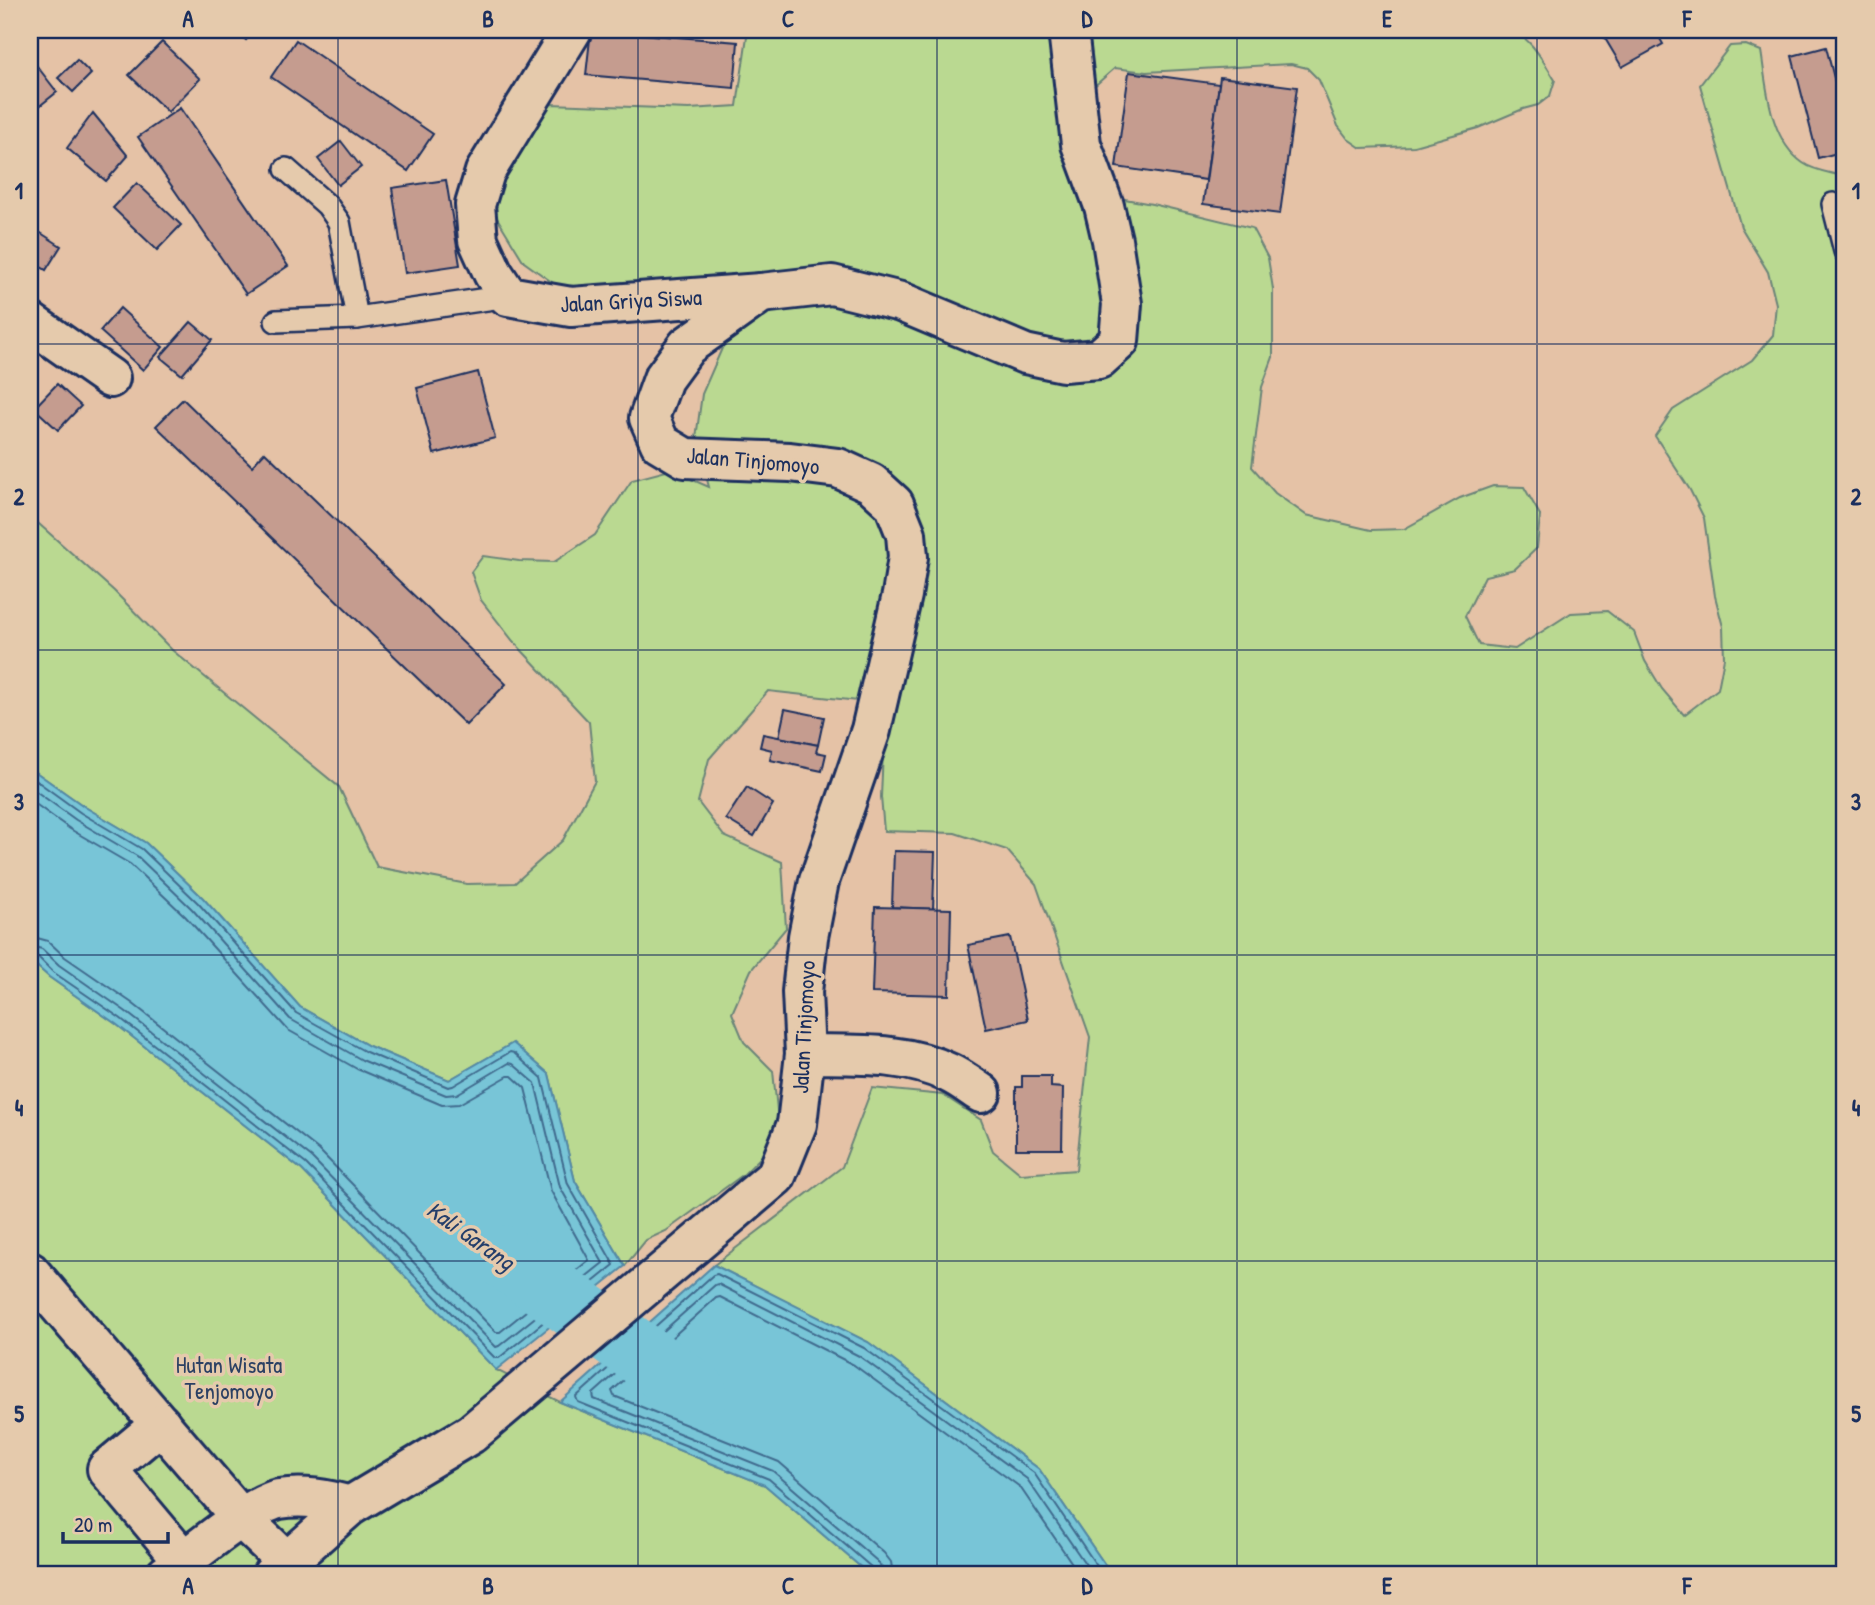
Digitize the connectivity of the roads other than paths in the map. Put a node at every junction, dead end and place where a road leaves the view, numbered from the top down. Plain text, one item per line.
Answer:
1 (572, 30) edge
2 (1068, 30) edge
3 (285, 169) dead end
4 (1833, 204) dead end
5 (1845, 251) edge
6 (761, 293) junction
7 (508, 296) junction
8 (357, 318) junction
9 (276, 321) dead end
10 (30, 322) edge
11 (110, 378) dead end
12 (805, 1054) junction
13 (981, 1093) dead end
14 (30, 1272) edge
15 (161, 1424) junction
16 (349, 1506) junction
17 (242, 1519) junction
18 (175, 1568) edge
19 (279, 1569) edge

1 - 7 street
2 - 6 street, Jalan Tinjomoyo
3 - 8 lane
4 - 5 lane
6 - 7 street, Jalan Griya Siswa
6 - 12 street, Jalan Tinjomoyo
7 - 8 lane
8 - 9 lane
10 - 11 street
12 - 13 street
12 - 16 street, Jalan Tinjomoyo
14 - 15 street
15 - 17 street
15 - 18 street
16 - 17 street
16 - 19 street, Jalan Tinjomoyo
17 - 18 street
17 - 19 street

